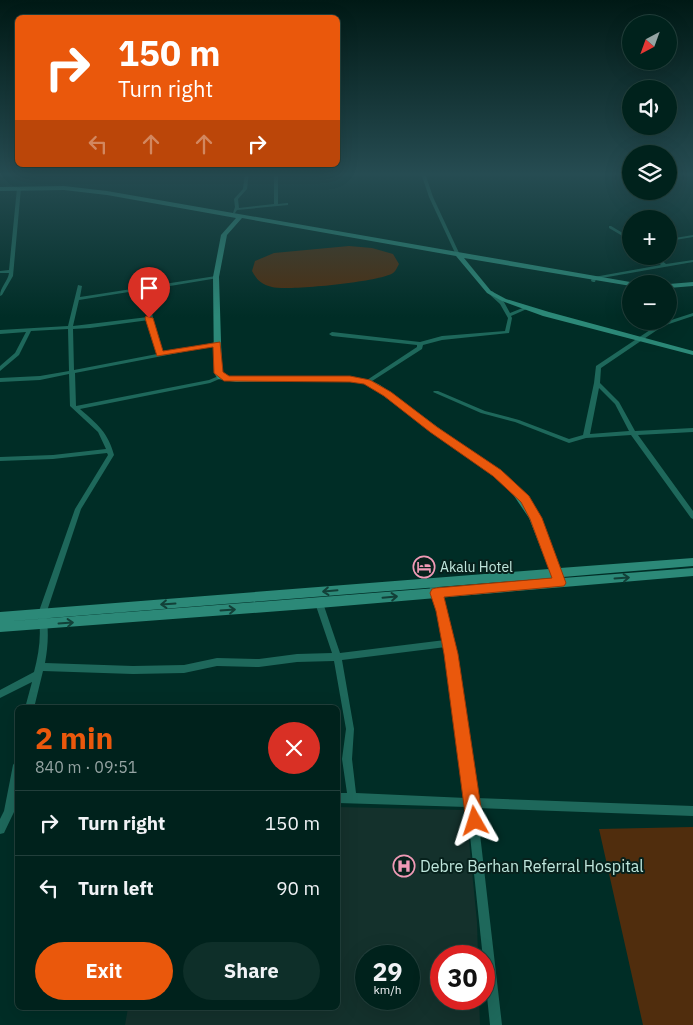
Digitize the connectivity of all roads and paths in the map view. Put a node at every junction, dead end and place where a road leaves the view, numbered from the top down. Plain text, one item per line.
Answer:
1 (15, 221) edge
2 (232, 221) edge
3 (278, 221) edge
4 (442, 221) edge
5 (610, 227) dead end
6 (622, 234) edge
7 (693, 236) edge
8 (677, 239) edge
9 (458, 255) junction
10 (693, 261) edge
11 (665, 266) joint
12 (11, 271) junction
13 (0, 272) edge
14 (216, 277) junction
15 (593, 280) junction
16 (622, 283) edge
17 (693, 284) edge
18 (677, 285) edge
19 (80, 286) dead end
20 (622, 286) edge
21 (142, 288) junction
22 (693, 289) edge
23 (677, 290) edge
24 (489, 292) junction
25 (0, 296) edge
26 (77, 299) junction
27 (527, 308) junction
28 (693, 314) edge
29 (509, 315) junction
30 (149, 318) junction
31 (70, 327) junction
32 (29, 330) junction
33 (0, 332) edge
34 (332, 334) dead end
35 (640, 339) junction
36 (217, 344) junction
37 (420, 344) junction
38 (693, 353) edge
39 (160, 354) junction
40 (0, 369) edge
41 (72, 371) junction
42 (221, 377) junction
43 (0, 380) edge
44 (367, 382) junction
45 (597, 383) junction
46 (436, 392) dead end
47 (76, 408) junction
48 (693, 430) edge
49 (633, 433) junction
50 (586, 436) junction
51 (110, 451) junction
52 (0, 459) edge
53 (693, 516) edge
54 (693, 562) edge
55 (693, 572) edge
56 (558, 578) junction
57 (434, 588) junction
58 (319, 604) junction
59 (0, 617) edge
60 (44, 619) junction
61 (0, 627) edge
62 (449, 643) junction
63 (337, 657) junction
64 (39, 671) junction
65 (0, 694) edge
66 (30, 705) edge
67 (15, 793) edge
68 (340, 798) edge
69 (352, 798) junction
70 (473, 802) junction
71 (693, 811) edge
72 (13, 812) edge
73 (0, 829) edge
74 (496, 1025) edge

1 - 12 street
2 - 14 street
3 - 9 street
4 - 9 street
5 - 6 street
7 - 8 street
9 - 15 street
9 - 24 street
10 - 11 street
11 - 15 street
12 - 13 street
12 - 25 street
14 - 21 street
14 - 36 street
15 - 16 street
15 - 20 street
17 - 18 street
19 - 26 street
21 - 26 street
21 - 30 street
22 - 23 street
24 - 27 street
24 - 29 street
26 - 31 street
27 - 29 street
27 - 35 street
28 - 35 street
29 - 37 street
30 - 31 street
30 - 39 street
31 - 32 street
31 - 41 street
32 - 33 street
32 - 40 street
34 - 37 street
35 - 38 street
35 - 45 street
36 - 39 street
36 - 42 street
37 - 44 street
39 - 41 street
41 - 43 street
41 - 47 street
42 - 44 street
42 - 47 street
44 - 56 street
45 - 49 street
45 - 50 street
46 - 50 street
47 - 51 street
48 - 49 street
49 - 50 street
49 - 53 street
51 - 52 street
51 - 60 street
54 - 56 street
56 -> 55 street
56 - 57 street
58 -> 57 street
57 -> 60 street
57 - 62 street
60 -> 58 street
58 - 63 street
59 - 60 street
60 - 61 street
60 - 64 street
62 - 63 street
62 - 70 street
63 - 64 street
63 - 69 street
64 - 65 street
64 - 66 street
67 - 72 street
68 - 69 street
69 - 70 street
70 - 71 street
70 - 74 street
72 - 73 street

